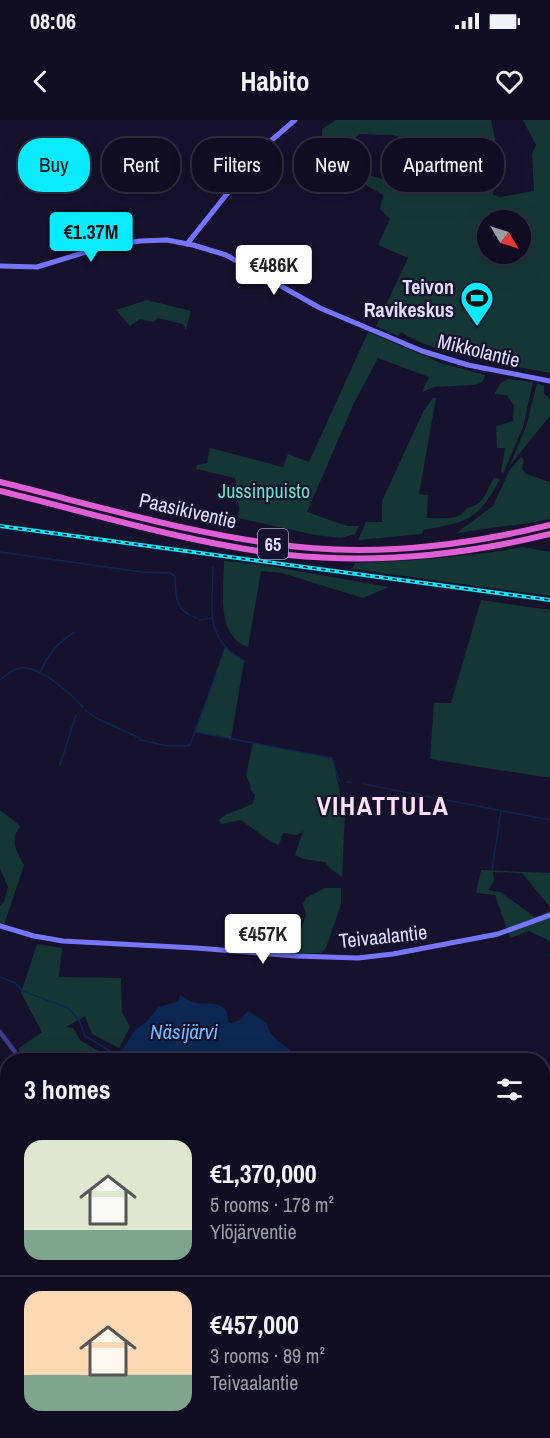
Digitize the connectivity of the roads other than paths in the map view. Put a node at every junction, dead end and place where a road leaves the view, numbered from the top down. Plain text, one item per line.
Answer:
1 (295, 120) edge
2 (187, 244) junction
3 (0, 267) edge
4 (550, 381) edge
5 (0, 482) edge
6 (0, 491) edge
7 (550, 525) edge
8 (550, 534) edge
9 (550, 915) edge
10 (0, 926) edge
11 (0, 1032) edge
12 (16, 1053) edge

1 - 2 main road
2 - 3 main road, Mikkolantie
2 - 4 main road, Mikkolantie
5 - 7 highway, Paasikiventie / 65
6 - 8 highway, Paasikiventie / 65
9 - 10 main road, Teivaalantie
11 - 12 street

